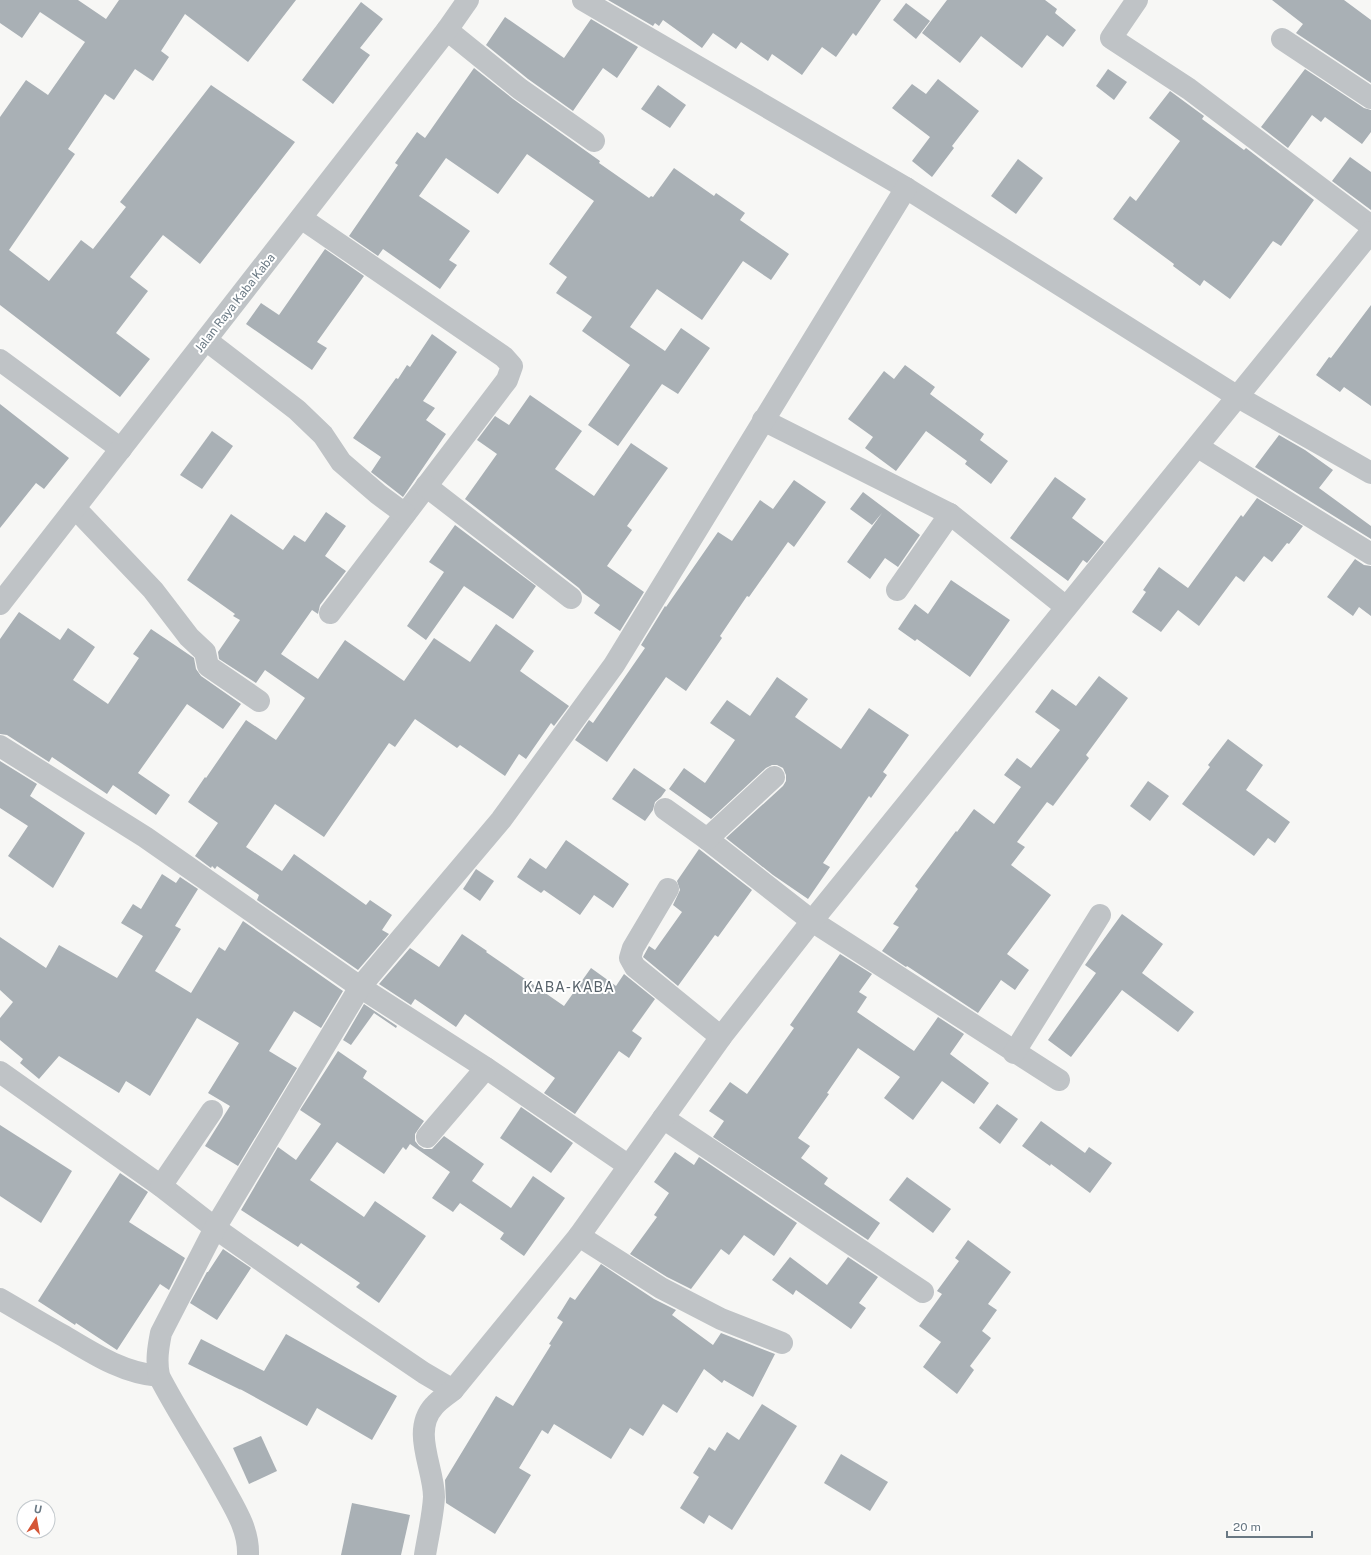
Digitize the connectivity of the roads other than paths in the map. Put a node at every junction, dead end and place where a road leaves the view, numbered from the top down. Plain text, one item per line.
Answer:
1 (468, 0) edge
2 (584, 0) edge
3 (1137, 0) edge
4 (447, 30) junction
5 (1282, 39) dead end
6 (1371, 98) edge
7 (594, 141) dead end
8 (906, 188) junction
9 (301, 218) junction
10 (1371, 226) edge
11 (1371, 232) edge
12 (206, 340) junction
13 (0, 360) edge
14 (1238, 397) junction
15 (763, 420) junction
16 (1198, 447) junction
17 (121, 449) junction
18 (1371, 472) edge
19 (426, 486) junction
20 (75, 508) junction
21 (405, 514) junction
22 (950, 514) junction
23 (1371, 554) edge
24 (897, 590) dead end
25 (571, 598) dead end
26 (0, 604) edge
27 (1066, 607) junction
28 (330, 613) dead end
29 (259, 701) dead end
30 (0, 746) edge
31 (774, 777) dead end
32 (665, 809) dead end
33 (707, 839) junction
34 (668, 889) dead end
35 (1100, 915) dead end
36 (812, 921) junction
37 (360, 987) junction
38 (721, 1037) junction
39 (1014, 1052) junction
40 (486, 1068) junction
41 (0, 1072) edge
42 (1059, 1080) dead end
43 (212, 1111) dead end
44 (663, 1118) junction
45 (427, 1137) dead end
46 (629, 1166) junction
47 (162, 1186) junction
48 (216, 1228) junction
49 (579, 1236) junction
50 (923, 1292) dead end
51 (0, 1299) edge
52 (782, 1343) dead end
53 (159, 1376) junction
54 (453, 1390) junction
55 (248, 1555) edge
56 (425, 1555) edge

1 - 4 street, Jalan Raya Kaba Kaba
2 - 8 street
3 - 10 street
4 - 7 street
4 - 9 street, Jalan Raya Kaba Kaba
5 - 6 street
8 - 14 street
8 - 15 street
9 - 12 street, Jalan Raya Kaba Kaba
9 - 19 street
11 - 14 street
12 - 17 street, Jalan Raya Kaba Kaba
12 - 21 street
13 - 17 street
14 - 16 street
14 - 18 street
15 - 22 street
15 - 37 street
16 - 23 street
16 - 27 street
17 - 20 street, Jalan Raya Kaba Kaba
19 - 21 street
19 - 25 street
20 - 26 street, Jalan Raya Kaba Kaba
20 - 29 street
21 - 28 street
22 - 24 street
22 - 27 street
27 - 36 street
30 - 37 street
31 - 33 street
32 - 33 street
33 - 36 street
34 - 38 street
35 - 39 street
36 - 38 street
36 - 39 street
37 - 40 street
37 - 48 street
38 - 44 street
39 - 42 street
40 - 45 street
40 - 46 street
41 - 47 street
43 - 47 street
44 - 46 street
44 - 50 street
46 - 49 street
47 - 48 street
48 - 53 street
48 - 54 street
49 - 52 street
49 - 54 street
51 - 53 street
53 - 55 street
54 - 56 street

